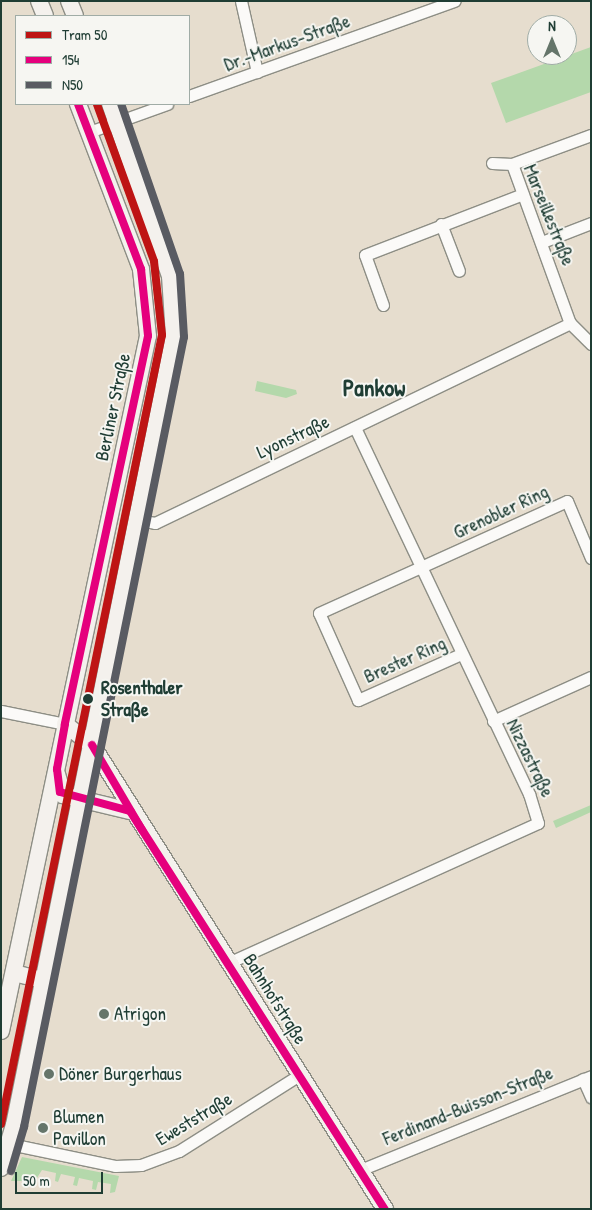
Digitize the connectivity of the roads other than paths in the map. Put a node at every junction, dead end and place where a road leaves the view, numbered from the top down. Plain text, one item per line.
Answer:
1 (40, 1) edge
2 (69, 1) edge
3 (241, 1) edge
4 (447, 2) edge
5 (45, 15) edge
6 (74, 15) edge
7 (257, 72) junction
8 (190, 96) edge
9 (78, 105) edge
10 (110, 105) edge
11 (164, 105) edge
12 (117, 122) junction
13 (89, 132) junction
14 (591, 135) edge
15 (492, 163) dead end
16 (512, 164) junction
17 (523, 194) junction
18 (591, 223) edge
19 (441, 224) junction
20 (542, 242) junction
21 (460, 271) dead end
22 (383, 305) dead end
23 (570, 323) junction
24 (591, 344) edge
25 (355, 427) junction
26 (138, 520) junction
27 (591, 558) edge
28 (420, 568) junction
29 (460, 654) junction
30 (591, 677) edge
31 (1, 710) edge
32 (492, 721) junction
33 (65, 724) junction
34 (92, 745) junction
35 (57, 769) junction
36 (81, 800) junction
37 (130, 811) junction
38 (228, 963) junction
39 (14, 973) junction
40 (43, 980) junction
41 (1, 1031) edge
42 (299, 1075) junction
43 (587, 1077) edge
44 (591, 1097) edge
45 (6, 1143) edge
46 (1, 1168) edge
47 (360, 1170) junction
48 (385, 1209) edge

1 - 5 main road
2 - 6 main road
3 - 7 street
4 - 7 street, Dr.-Markus-Straße
7 - 8 street, Dr.-Markus-Straße
9 - 13 main road, Berliner Straße
10 - 12 main road
11 - 12 street
12 - 13 street
12 - 26 main road
13 - 33 main road, Berliner Straße
14 - 16 street
15 - 16 street, Marseillestraße
16 - 17 street, Marseillestraße
17 - 19 street
17 - 20 street, Marseillestraße
18 - 20 street
19 - 21 street
19 - 22 street
20 - 23 street, Marseillestraße
23 - 24 street
23 - 25 street, Lyonstraße
25 - 26 street, Lyonstraße
25 - 28 street, Nizzastraße
26 - 34 main road
27 - 28 street, Grenobler Ring
28 - 29 street, Nizzastraße
28 - 29 street, Brester Ring
29 - 32 street, Nizzastraße
30 - 32 street
31 - 33 street
32 - 38 street, Nizzastraße
33 - 34 main road
33 - 35 main road, Berliner Straße
34 - 36 main road
34 - 37 main road, Bahnhofstraße
35 - 36 main road
35 - 39 main road, Berliner Straße
36 - 37 main road
36 - 40 main road
37 - 38 main road, Bahnhofstraße
38 - 42 main road, Bahnhofstraße
39 - 40 main road
39 - 41 main road, Berliner Straße
40 - 45 main road
42 - 45 street, Eweststraße
42 - 47 main road, Bahnhofstraße
43 - 44 street
43 - 47 street, Ferdinand-Buisson-Straße
45 - 46 main road
47 - 48 main road, Bahnhofstraße

